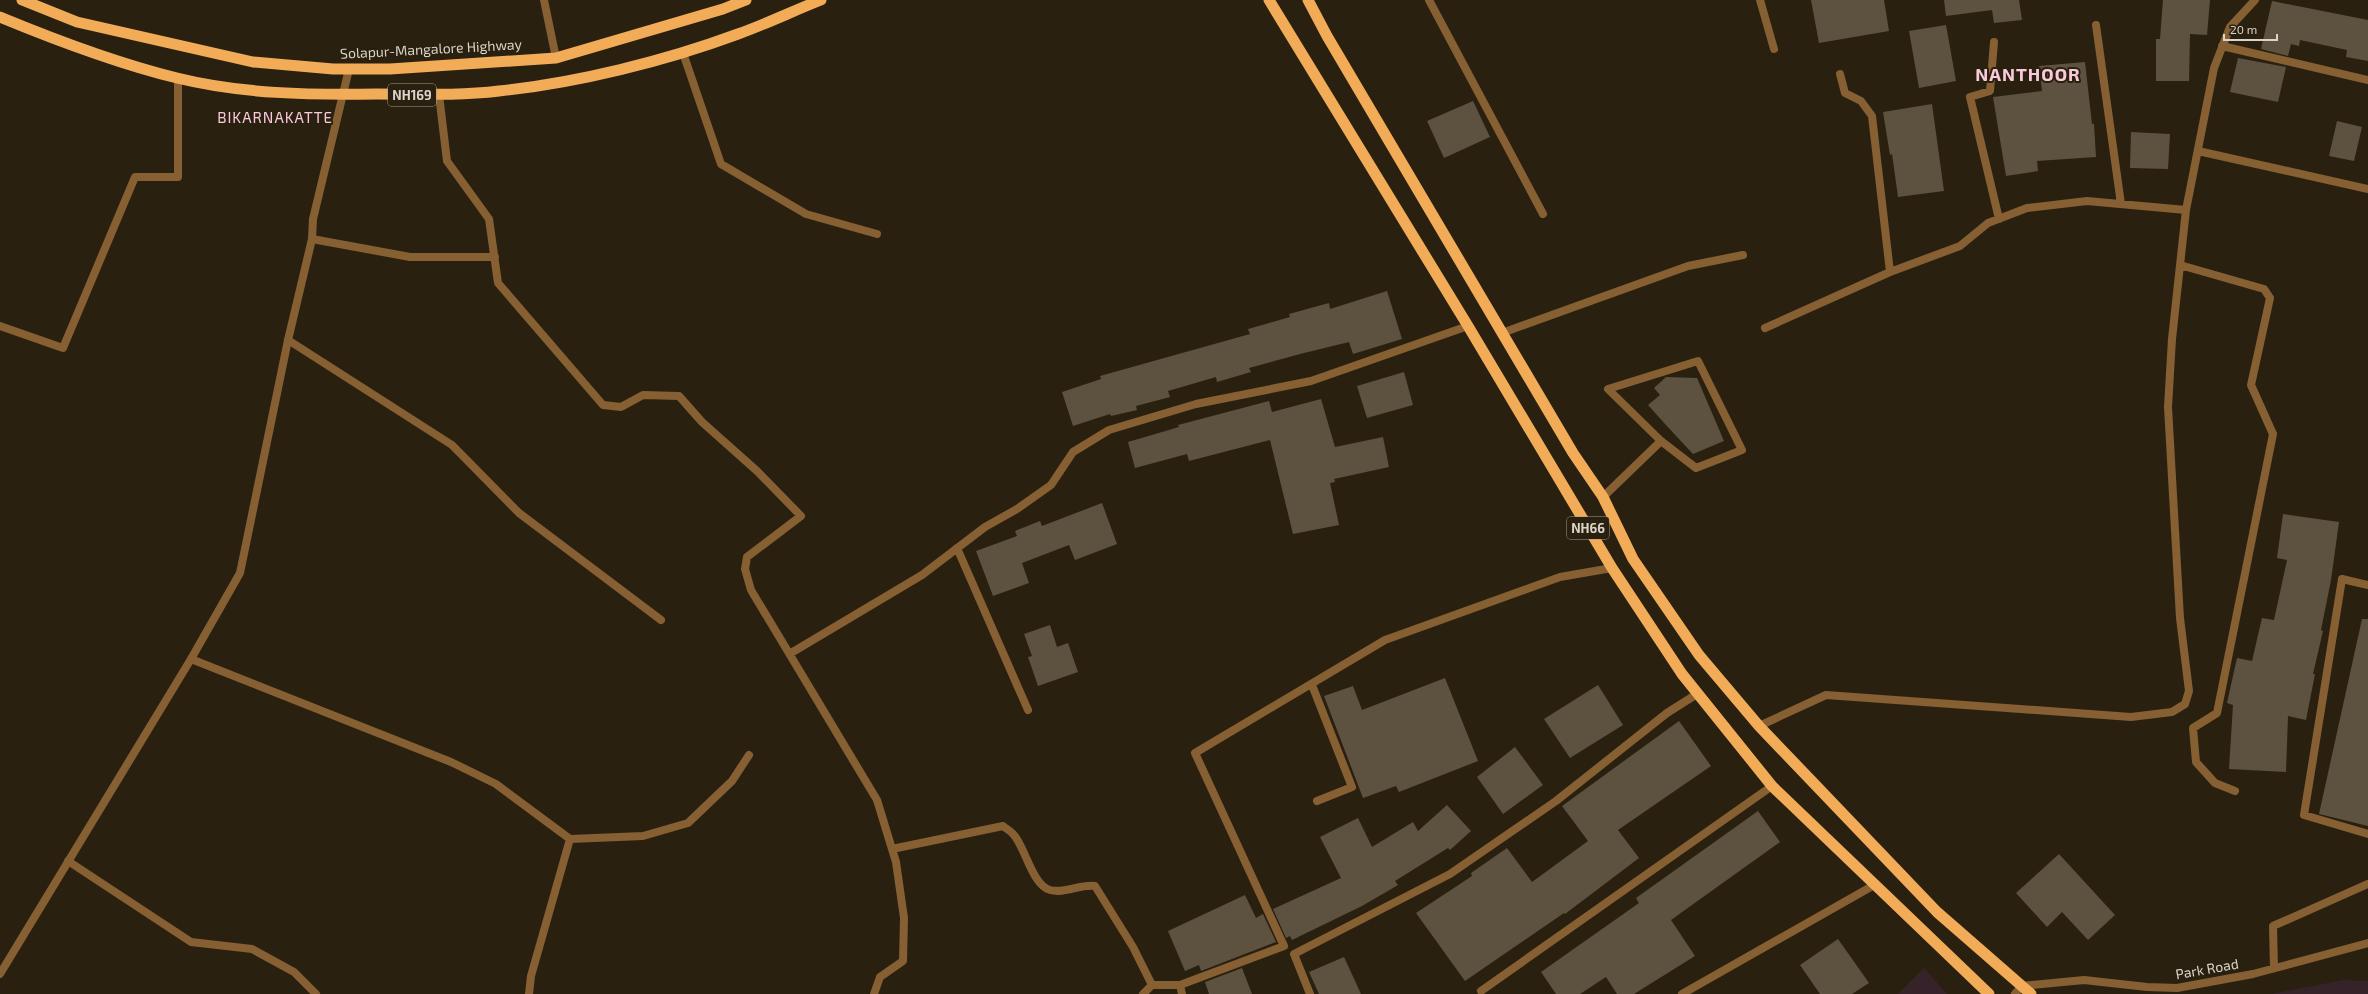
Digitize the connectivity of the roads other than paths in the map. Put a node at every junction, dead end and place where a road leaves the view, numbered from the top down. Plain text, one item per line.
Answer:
1 (22, 0) edge
2 (544, 0) edge
3 (746, 0) edge
4 (821, 0) edge
5 (1269, 0) edge
6 (1308, 0) edge
7 (1430, 0) edge
8 (1760, 0) edge
9 (2255, 0) edge
10 (41, 4) edge
11 (0, 17) edge
12 (2096, 25) dead end
13 (1994, 42) dead end
14 (2222, 46) junction
15 (1774, 50) dead end
16 (683, 53) junction
17 (556, 58) junction
18 (349, 69) junction
19 (1840, 74) dead end
20 (178, 78) junction
21 (2368, 80) edge
22 (344, 95) junction
23 (439, 95) junction
24 (2198, 151) junction
25 (2368, 189) edge
26 (2121, 204) junction
27 (2186, 210) junction
28 (1543, 214) dead end
29 (1999, 219) junction
30 (877, 234) dead end
31 (312, 239) junction
32 (1743, 255) dead end
33 (495, 258) junction
34 (2180, 265) junction
35 (1890, 272) junction
36 (0, 326) edge
37 (1468, 326) junction
38 (1765, 328) dead end
39 (1502, 334) junction
40 (288, 340) junction
41 (1661, 440) junction
42 (1603, 497) junction
43 (957, 548) junction
44 (1612, 568) junction
45 (2368, 585) edge
46 (661, 620) dead end
47 (791, 653) junction
48 (191, 659) junction
49 (1312, 685) junction
50 (1697, 694) junction
51 (1028, 710) dead end
52 (1759, 726) junction
53 (749, 755) dead end
54 (1772, 786) junction
55 (2235, 791) dead end
56 (1318, 800) dead end
57 (2368, 834) edge
58 (570, 839) junction
59 (892, 850) junction
60 (68, 861) junction
61 (1876, 884) junction
62 (2368, 884) edge
63 (2368, 943) edge
64 (2274, 968) junction
65 (0, 974) edge
66 (1152, 985) junction
67 (1180, 985) junction
68 (2019, 990) edge
69 (1482, 991) dead end
70 (316, 994) edge
71 (529, 994) edge
72 (874, 994) edge
73 (1143, 994) edge
74 (1182, 994) edge
75 (1310, 994) edge
76 (1682, 994) edge
77 (1989, 994) edge
78 (2032, 994) edge

1 - 10 highway, Solapur-Mangalore Highway / NH169
2 - 17 street
3 - 17 highway, Solapur-Mangalore Highway / NH169
4 - 16 highway, NH169
5 - 37 highway, NH66
6 - 39 highway, NH66
7 - 28 street
8 - 15 street
9 - 14 street
10 - 18 highway, Solapur-Mangalore Highway / NH169
11 - 20 highway, NH169
12 - 26 street
13 - 29 street
14 - 21 street
14 - 24 street
16 - 23 highway, NH169
16 - 30 street
17 - 18 highway, Solapur-Mangalore Highway / NH169
18 - 22 street
19 - 35 street
20 - 22 highway, NH169
20 - 36 street
22 - 23 highway, NH169
22 - 31 street
23 - 33 street
24 - 25 street
24 - 27 street
26 - 27 street
26 - 29 street
27 - 34 street
29 - 35 street
31 - 33 street
31 - 40 street
32 - 39 street
33 - 47 street
34 - 52 street
34 - 55 street
35 - 38 street
37 - 43 street
37 - 44 highway, NH66
39 - 42 highway, NH66
40 - 46 street
40 - 48 street
41 - 41 street
41 - 42 street
42 - 52 highway, NH66
43 - 47 street
43 - 51 street
44 - 49 street
44 - 50 highway, NH66
45 - 57 street
47 - 59 street
48 - 58 street
48 - 60 street
49 - 56 street
49 - 67 street
50 - 54 highway, NH66
50 - 75 street
52 - 68 highway, NH66
53 - 58 street
54 - 61 highway, NH66
54 - 69 street
58 - 71 street
59 - 66 street
59 - 72 street
60 - 65 street
60 - 70 street
61 - 76 street
61 - 77 highway, NH66
62 - 64 street
63 - 64 street, Park Road
64 - 68 street, Park Road
66 - 67 street
66 - 73 street
67 - 74 street
68 - 78 highway, NH66

